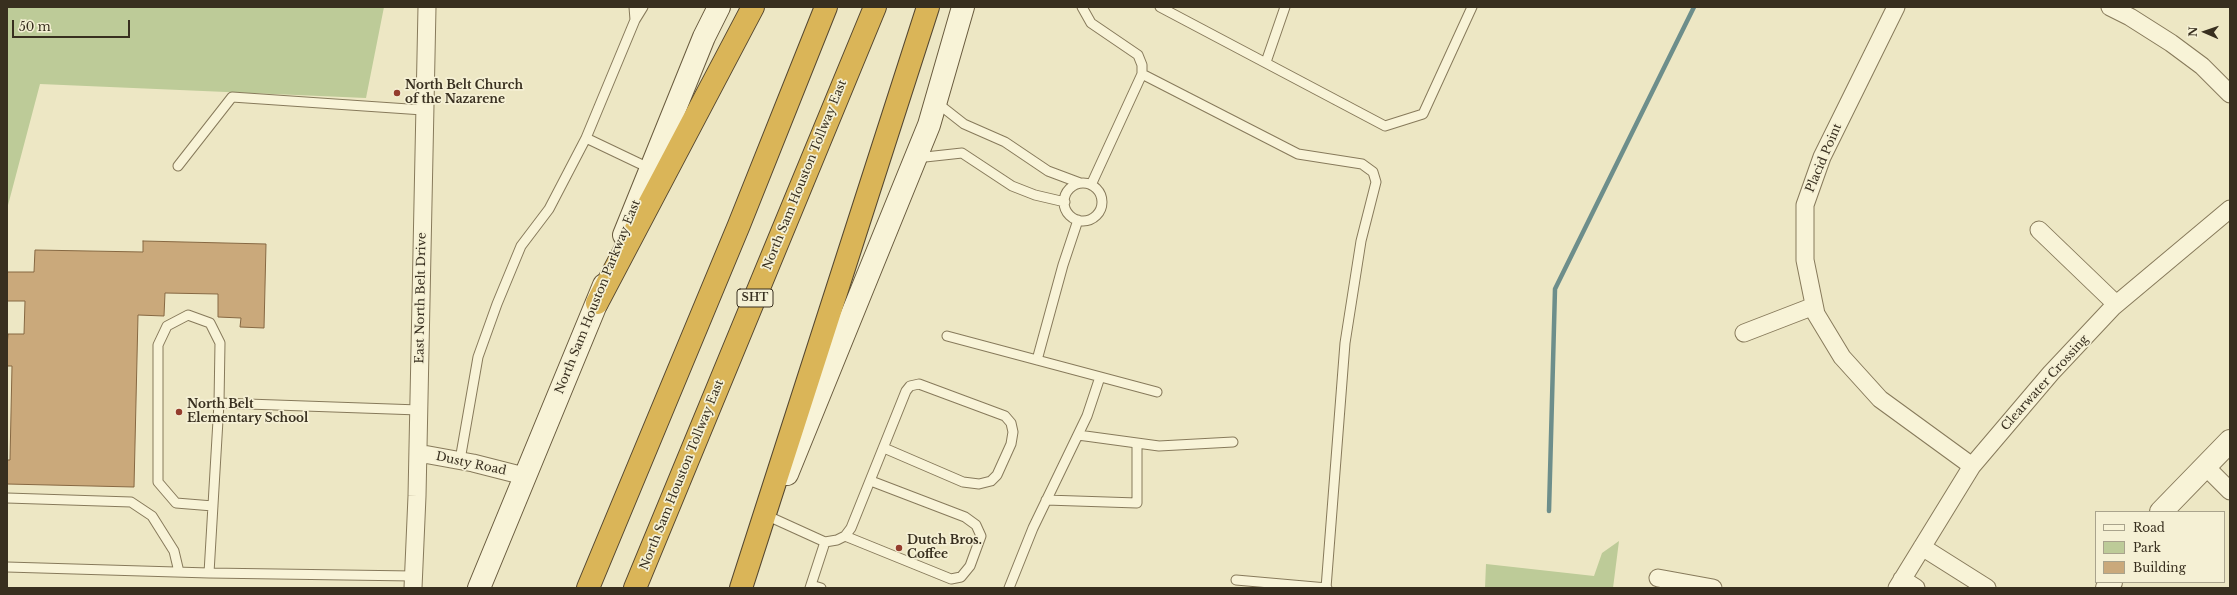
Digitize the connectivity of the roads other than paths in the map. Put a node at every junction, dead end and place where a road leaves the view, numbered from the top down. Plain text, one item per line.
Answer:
1 (426, 7) edge
2 (634, 7) edge
3 (643, 7) edge
4 (719, 7) edge
5 (753, 7) edge
6 (826, 7) edge
7 (875, 7) edge
8 (928, 7) edge
9 (963, 7) edge
10 (1082, 7) edge
11 (1160, 7) edge
12 (1285, 7) edge
13 (1472, 7) edge
14 (1896, 7) edge
15 (2110, 7) edge
16 (2133, 12) edge
17 (635, 20) junction
18 (1266, 62) junction
19 (1142, 74) junction
20 (2230, 94) edge
21 (936, 101) junction
22 (423, 110) junction
23 (586, 138) junction
24 (915, 158) junction
25 (178, 166) dead end
26 (657, 173) junction
27 (1080, 183) junction
28 (1092, 185) junction
29 (1065, 202) junction
30 (2230, 209) edge
31 (1078, 220) junction
32 (2039, 230) dead end
33 (597, 303) joint
34 (2116, 304) junction
35 (1814, 306) junction
36 (1744, 333) dead end
37 (947, 336) dead end
38 (1037, 360) junction
39 (1100, 377) junction
40 (1157, 392) dead end
41 (219, 403) junction
42 (419, 410) junction
43 (1078, 435) junction
44 (1233, 442) dead end
45 (2229, 443) edge
46 (1137, 444) junction
47 (884, 448) junction
48 (418, 453) junction
49 (460, 460) junction
50 (1972, 466) junction
51 (2205, 466) junction
52 (524, 476) junction
53 (870, 481) junction
54 (2230, 491) edge
55 (7, 498) edge
56 (1046, 500) junction
57 (213, 506) junction
58 (2161, 511) edge
59 (770, 517) junction
60 (845, 536) junction
61 (825, 542) junction
62 (1922, 547) junction
63 (7, 567) edge
64 (179, 572) junction
65 (209, 573) junction
66 (1658, 578) dead end
67 (1236, 580) dead end
68 (413, 582) edge
69 (1899, 584) edge
70 (811, 586) edge
71 (479, 588) edge
72 (588, 588) edge
73 (635, 588) edge
74 (741, 588) edge
75 (821, 588) edge
76 (1009, 588) edge
77 (1326, 588) edge
78 (1713, 588) edge
79 (1916, 588) edge
80 (1987, 588) edge

1 - 22 street, East North Belt Drive
2 - 17 lane
3 - 17 lane
4 - 26 main road
5 - 26 highway
6 - 72 highway
7 - 73 highway, North Sam Houston Tollway East / SHT
8 - 74 highway
9 - 21 main road
10 - 19 lane
11 - 18 lane
12 - 18 lane
13 - 18 lane
14 - 35 street, Placid Point
15 - 16 street
16 - 20 street
17 - 23 lane
19 - 28 lane
19 - 77 lane
21 - 24 main road
21 - 27 lane
22 - 25 lane
22 - 42 street, East North Belt Drive
23 - 26 lane
23 - 49 lane
24 - 29 lane
24 - 59 main road
26 - 33 highway
27 - 28 lane
27 - 29 lane
28 - 31 lane
29 - 31 lane
30 - 34 street, Clearwater Crossing
31 - 38 lane
32 - 34 street
33 - 52 main road, North Sam Houston Parkway East
34 - 50 street, Clearwater Crossing
35 - 36 street
35 - 50 street, Placid Point
37 - 38 lane
38 - 39 lane
39 - 40 lane
39 - 43 lane
41 - 42 lane
41 - 57 lane
41 - 57 lane
42 - 48 street, East North Belt Drive
43 - 46 lane
43 - 56 lane
44 - 46 lane
45 - 51 main road
46 - 56 lane
47 - 47 lane
47 - 53 lane
48 - 49 street, Dusty Road
48 - 68 street, East North Belt Drive
49 - 52 street, Dusty Road
50 - 62 street, Clearwater Crossing
51 - 54 street
51 - 58 main road
52 - 71 main road, North Sam Houston Parkway East
53 - 60 lane
53 - 60 lane
55 - 64 lane
56 - 76 lane
57 - 65 lane
59 - 61 lane
59 - 74 main road
60 - 61 lane
61 - 70 lane
62 - 69 street, Clearwater Crossing
62 - 80 street
63 - 64 lane
64 - 65 lane
65 - 68 lane
66 - 78 street
67 - 77 lane
69 - 79 street
70 - 75 lane

